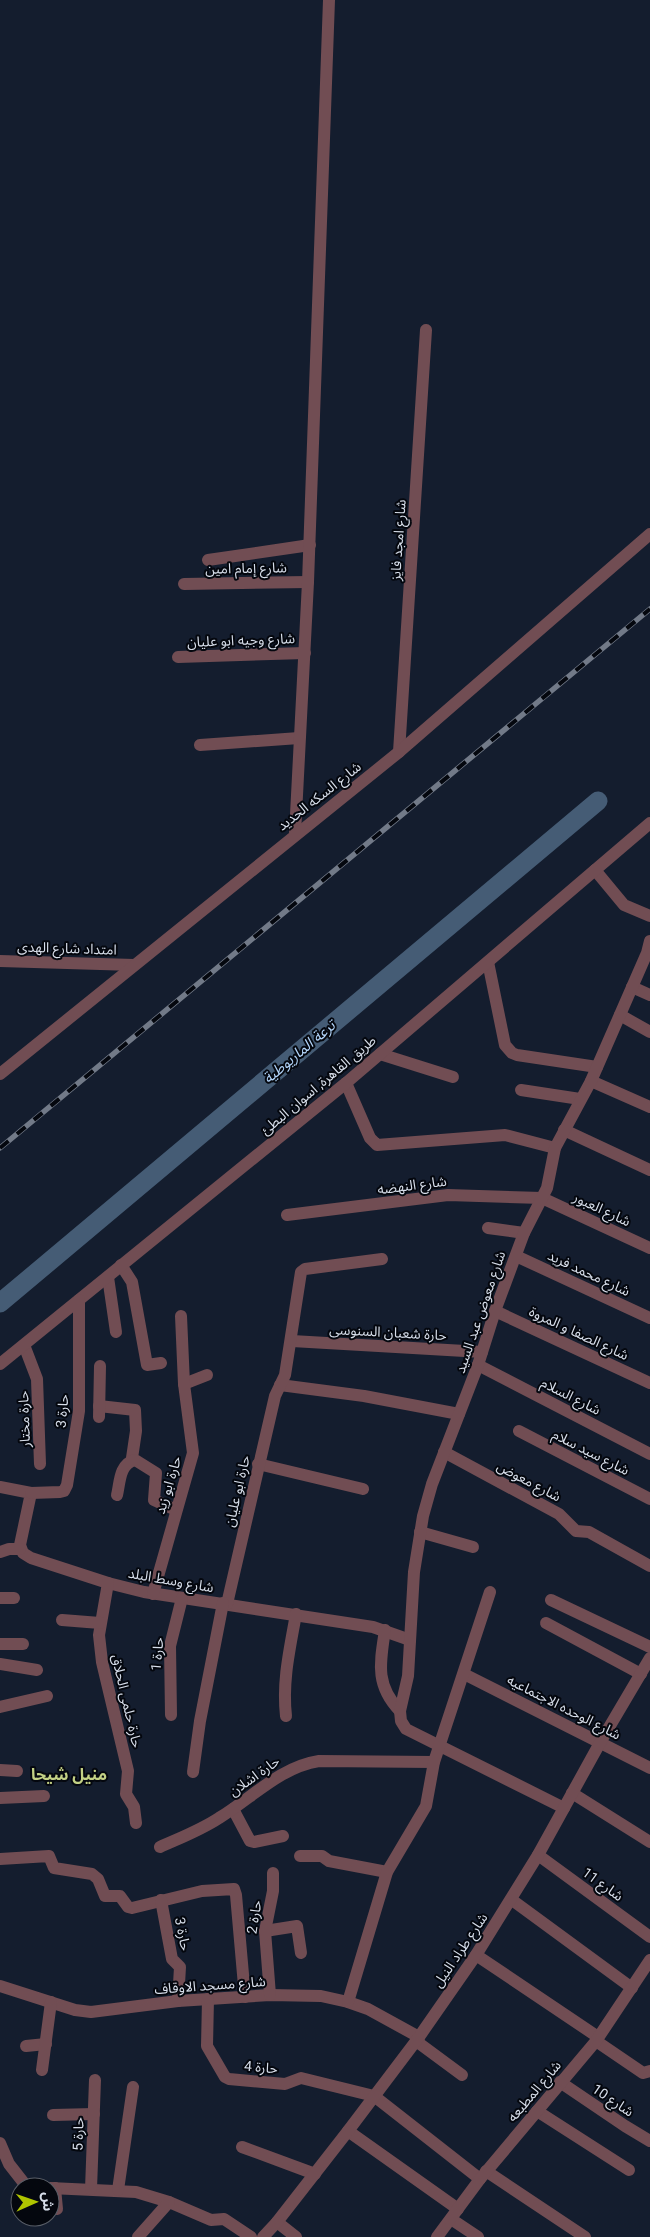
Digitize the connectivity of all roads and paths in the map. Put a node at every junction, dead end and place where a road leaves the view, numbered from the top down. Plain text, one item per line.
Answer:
1 (329, 0) edge
2 (426, 330) dead end
3 (650, 534) edge
4 (310, 545) junction
5 (208, 560) dead end
6 (308, 582) junction
7 (184, 584) dead end
8 (305, 653) junction
9 (178, 657) dead end
10 (299, 738) junction
11 (200, 745) dead end
12 (399, 752) junction
13 (650, 823) edge
14 (295, 834) junction
15 (595, 870) junction
16 (650, 916) edge
17 (649, 949) edge
18 (0, 961) edge
19 (488, 962) junction
20 (134, 965) junction
21 (632, 987) junction
22 (650, 995) edge
23 (620, 1015) junction
24 (650, 1032) edge
25 (380, 1054) junction
26 (597, 1067) junction
27 (0, 1074) edge
28 (453, 1077) dead end
29 (591, 1081) junction
30 (346, 1083) junction
31 (521, 1090) dead end
32 (580, 1099) junction
33 (650, 1107) edge
34 (564, 1130) junction
35 (555, 1148) junction
36 (650, 1170) edge
37 (542, 1198) junction
38 (287, 1215) dead end
39 (488, 1228) dead end
40 (524, 1233) junction
41 (650, 1248) edge
42 (516, 1256) junction
43 (382, 1259) dead end
44 (121, 1265) junction
45 (108, 1277) junction
46 (78, 1300) junction
47 (495, 1311) junction
48 (181, 1316) dead end
49 (650, 1318) edge
50 (116, 1332) dead end
51 (292, 1341) junction
52 (24, 1345) junction
53 (482, 1352) junction
54 (161, 1363) dead end
55 (0, 1364) edge
56 (478, 1365) junction
57 (100, 1366) dead end
58 (207, 1375) dead end
59 (650, 1383) edge
60 (184, 1384) junction
61 (280, 1385) junction
62 (459, 1414) junction
63 (519, 1431) dead end
64 (444, 1452) junction
65 (650, 1454) edge
66 (134, 1460) junction
67 (40, 1464) dead end
68 (258, 1464) junction
69 (0, 1487) edge
70 (362, 1489) dead end
71 (31, 1493) junction
72 (117, 1495) dead end
73 (650, 1499) edge
74 (176, 1510) junction
75 (420, 1532) junction
76 (473, 1547) dead end
77 (20, 1549) junction
78 (0, 1552) edge
79 (650, 1566) edge
80 (108, 1583) junction
81 (490, 1592) dead end
82 (152, 1594) junction
83 (0, 1598) edge
84 (14, 1598) dead end
85 (182, 1598) junction
86 (551, 1600) dead end
87 (225, 1604) junction
88 (296, 1614) junction
89 (62, 1620) dead end
90 (100, 1623) junction
91 (546, 1623) dead end
92 (386, 1630) junction
93 (410, 1640) junction
94 (0, 1644) edge
95 (23, 1644) dead end
96 (650, 1648) edge
97 (650, 1658) edge
98 (0, 1664) edge
99 (37, 1670) dead end
100 (464, 1674) junction
101 (641, 1674) junction
102 (47, 1696) dead end
103 (0, 1707) edge
104 (400, 1710) junction
105 (171, 1715) dead end
106 (286, 1716) dead end
107 (601, 1741) junction
108 (440, 1748) junction
109 (434, 1762) junction
110 (650, 1768) edge
111 (0, 1770) edge
112 (17, 1771) dead end
113 (193, 1772) dead end
114 (572, 1793) junction
115 (44, 1796) dead end
116 (0, 1798) edge
117 (564, 1808) junction
118 (233, 1809) junction
119 (136, 1823) dead end
120 (283, 1836) dead end
121 (650, 1842) edge
122 (160, 1847) dead end
123 (538, 1855) junction
124 (300, 1856) dead end
125 (0, 1859) edge
126 (387, 1872) junction
127 (273, 1873) dead end
128 (161, 1900) junction
129 (512, 1900) junction
130 (265, 1931) junction
131 (650, 1937) edge
132 (301, 1953) dead end
133 (476, 1955) junction
134 (650, 1960) edge
135 (0, 1986) edge
136 (632, 1988) junction
137 (270, 1995) junction
138 (245, 1997) junction
139 (208, 1999) junction
140 (178, 2000) junction
141 (51, 2002) junction
142 (348, 2002) junction
143 (417, 2039) junction
144 (597, 2039) junction
145 (46, 2044) junction
146 (26, 2046) dead end
147 (42, 2070) dead end
148 (650, 2072) edge
149 (462, 2075) dead end
150 (95, 2080) dead end
151 (560, 2082) junction
152 (132, 2087) dead end
153 (374, 2096) junction
154 (537, 2111) junction
155 (53, 2114) dead end
156 (94, 2114) junction
157 (348, 2131) junction
158 (650, 2141) edge
159 (0, 2143) edge
160 (242, 2148) dead end
161 (629, 2170) dead end
162 (315, 2174) junction
163 (483, 2175) junction
164 (19, 2177) edge
165 (60, 2188) edge
166 (91, 2189) junction
167 (118, 2190) junction
168 (169, 2202) junction
169 (455, 2214) junction
170 (277, 2222) junction
171 (138, 2237) edge
172 (251, 2237) edge
173 (263, 2237) edge
174 (296, 2237) edge
175 (436, 2237) edge
176 (478, 2237) edge
177 (585, 2237) edge

1 - 4 street
2 - 12 street, شارع امجد فايز
3 - 12 street, شارع السكه الحديد
4 - 5 street
4 - 6 street
6 - 7 street, شارع إمام امين
6 - 8 street
8 - 9 street, شارع وجيه ابو عليان
8 - 10 street
10 - 11 street
10 - 14 street
12 - 14 street, شارع السكه الحديد
13 - 15 street, طريق القاهرة, اسوان البطئ
14 - 20 street, شارع السكه الحديد
15 - 16 street
15 - 19 street, طريق القاهرة, اسوان البطئ
17 - 21 street, شارع معوض عبد السيد
18 - 20 street, امتداد شارع الهدى
19 - 25 street, طريق القاهرة, اسوان البطئ
19 - 26 street
20 - 27 street, شارع السكه الحديد
21 - 22 street
21 - 23 street, شارع معوض عبد السيد
23 - 24 street
23 - 26 street, شارع معوض عبد السيد
25 - 28 street
25 - 30 street, طريق القاهرة, اسوان البطئ
26 - 29 street, شارع معوض عبد السيد
29 - 32 street, شارع معوض عبد السيد
29 - 33 street
30 - 35 street
30 - 44 street, طريق القاهرة, اسوان البطئ
31 - 32 street
32 - 34 street, شارع معوض عبد السيد
34 - 35 street, شارع معوض عبد السيد
34 - 36 street
35 - 37 street, شارع معوض عبد السيد
37 - 38 street, شارع النهضه
37 - 40 street, شارع معوض عبد السيد
37 - 41 street, شارع العبور
39 - 40 street
40 - 42 street, شارع معوض عبد السيد
42 - 47 street, شارع معوض عبد السيد
42 - 49 street, شارع محمد فريد
43 - 51 street, حارة ابو عليان
44 - 45 street, طريق القاهرة, اسوان البطئ
44 - 54 street
45 - 46 street, طريق القاهرة, اسوان البطئ
45 - 50 street
46 - 52 street, طريق القاهرة, اسوان البطئ
46 - 71 street, حارة 3
47 - 53 street, شارع معوض عبد السيد
47 - 59 street, شارع الصفا و المروة
48 - 60 street, حارة ابو زيد
51 - 53 street, حارة شعبان السنوسى
51 - 61 street, حارة ابو عليان
52 - 55 street, طريق القاهرة, اسوان البطئ
52 - 67 street, حارة مختار
53 - 56 street, شارع معوض عبد السيد
56 - 62 street, شارع معوض عبد السيد
56 - 65 street, شارع السلام
57 - 66 street
58 - 60 street
60 - 74 street, حارة ابو زيد
61 - 62 street
61 - 68 street, حارة ابو عليان
62 - 64 street, شارع معوض عبد السيد
63 - 73 street, شارع سيد سلام
64 - 75 street, شارع معوض عبد السيد
64 - 79 street, شارع معوض
66 - 72 street
66 - 74 street
68 - 70 street
68 - 87 street, حارة ابو عليان
69 - 71 street
71 - 77 street
74 - 82 street, حارة ابو زيد
75 - 76 street
75 - 93 street, شارع معوض عبد السيد
77 - 78 street
77 - 80 street, شارع وسط البلد
80 - 82 street, شارع وسط البلد
80 - 90 street, حارة حلمى الحلاق
81 - 100 street
82 - 85 street, شارع وسط البلد
83 - 84 street
85 - 87 street, شارع وسط البلد
85 - 105 street, حارة 1
86 - 96 street
87 - 88 street, شارع وسط البلد
87 - 113 street, حارة ابو عليان
88 - 92 street, شارع وسط البلد
88 - 106 street
89 - 90 street
90 - 119 street, حارة حلمى الحلاق
91 - 101 street
92 - 93 street, شارع وسط البلد
92 - 104 street
93 - 104 street, شارع معوض عبد السيد
94 - 95 street
97 - 101 street, شارع طراد النيل
98 - 99 street
100 - 107 street, شارع الوحده الاجتماعيه
100 - 108 street
101 - 107 street, شارع طراد النيل
102 - 103 street
104 - 108 street
107 - 110 street, شارع الوحده الاجتماعيه
107 - 114 street, شارع طراد النيل
108 - 109 street
108 - 117 street
109 - 118 street, حارة اشلان
109 - 126 street
111 - 112 street
114 - 117 street, شارع طراد النيل
114 - 121 street
115 - 116 street
117 - 123 street, شارع طراد النيل
118 - 120 street
118 - 122 street, حارة اشلان
123 - 129 street, شارع طراد النيل
123 - 131 street, شارع 11
124 - 126 street
125 - 128 street
126 - 142 street
127 - 130 street, حارة 2
128 - 138 street
128 - 140 street, حارة 3
129 - 133 street, شارع طراد النيل
129 - 136 street
130 - 132 street
130 - 137 street, حارة 2
133 - 143 street, شارع طراد النيل
133 - 144 street
134 - 136 street, شارع المطبعه
135 - 141 street, شارع مسجد الاوقاف
136 - 144 street, شارع المطبعه
137 - 138 street, شارع مسجد الاوقاف
137 - 142 street, شارع مسجد الاوقاف
138 - 139 street, شارع مسجد الاوقاف
139 - 140 street, شارع مسجد الاوقاف
139 - 153 street, حارة 4
140 - 141 street, شارع مسجد الاوقاف
141 - 145 street
142 - 143 street, شارع مسجد الاوقاف
143 - 149 street, شارع مسجد الاوقاف
143 - 153 street, شارع طراد النيل
144 - 148 street
144 - 151 street, شارع المطبعه
145 - 146 street
145 - 147 street
150 - 156 street, حارة 5
151 - 154 street, شارع المطبعه
151 - 158 street, شارع 10
152 - 167 street
153 - 157 street, شارع طراد النيل
153 - 163 street
154 - 161 street
154 - 163 street, شارع المطبعه
155 - 156 street
156 - 166 street, حارة 5
157 - 162 street, شارع طراد النيل
157 - 169 street
159 - 164 street
160 - 162 street
162 - 170 street, شارع طراد النيل
163 - 169 street, شارع المطبعه
163 - 177 street
165 - 166 street
166 - 167 street
167 - 168 street
168 - 171 street
168 - 172 street
169 - 175 street, شارع المطبعه
169 - 176 street
170 - 173 street, شارع طراد النيل
170 - 174 street

